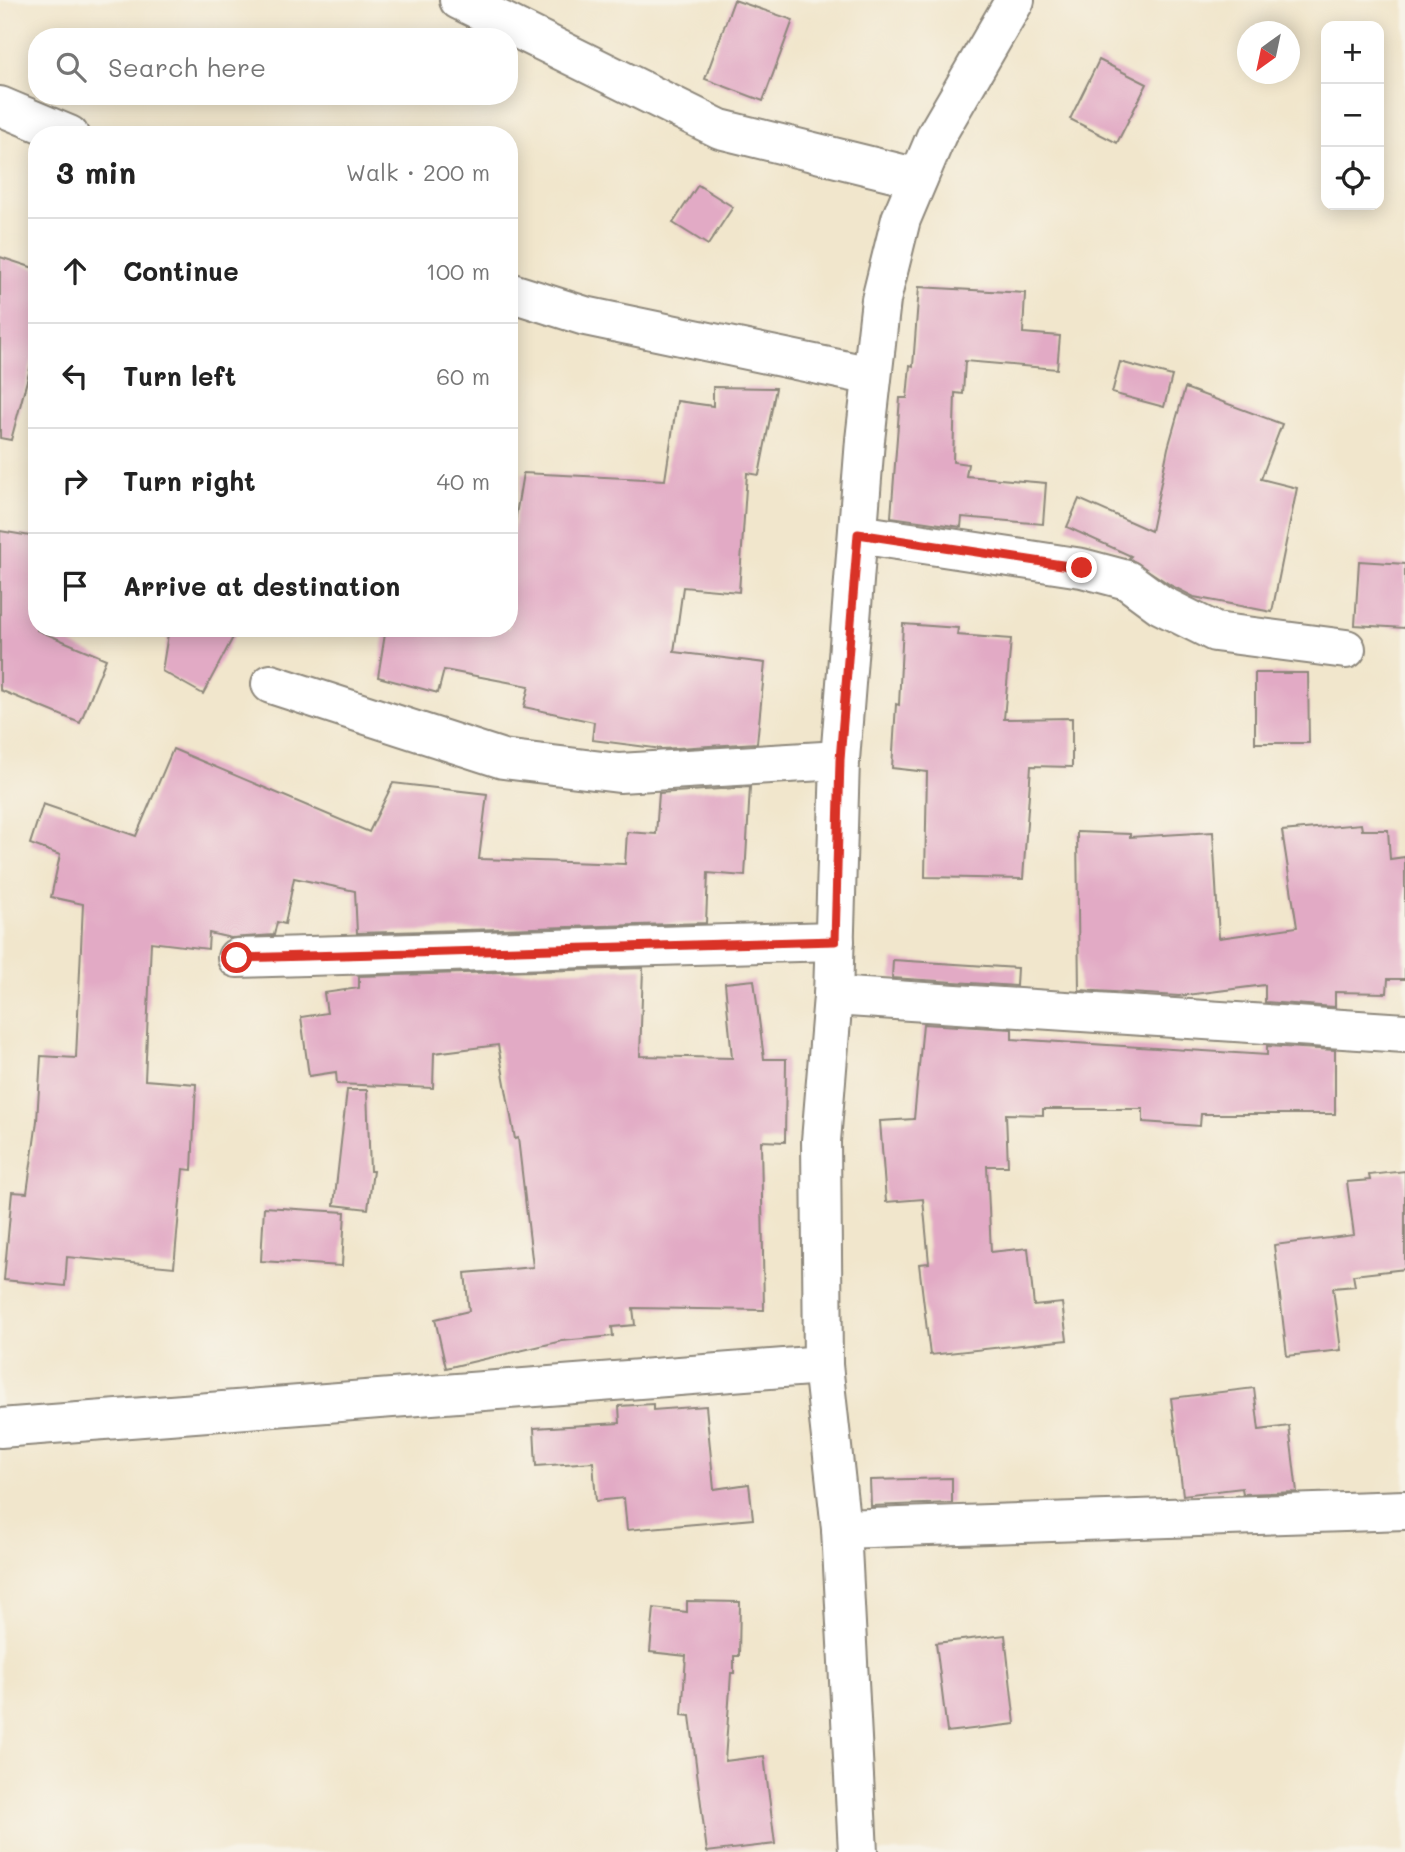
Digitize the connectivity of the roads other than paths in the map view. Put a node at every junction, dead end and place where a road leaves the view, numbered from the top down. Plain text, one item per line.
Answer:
1 (459, 0) edge
2 (1015, 0) edge
3 (515, 28) edge
4 (518, 29) edge
5 (0, 106) edge
6 (48, 126) edge
7 (919, 178) junction
8 (518, 295) edge
9 (872, 376) junction
10 (858, 534) junction
11 (1346, 649) dead end
12 (271, 684) dead end
13 (840, 760) junction
14 (835, 941) junction
15 (237, 958) dead end
16 (833, 996) junction
17 (1405, 1033) edge
18 (823, 1366) junction
19 (0, 1428) edge
20 (1405, 1510) edge
21 (841, 1530) junction
22 (858, 1852) edge

1 - 3 street
2 - 7 street
4 - 7 street
5 - 6 street
7 - 9 street
8 - 9 street
9 - 10 street
10 - 11 street
10 - 13 street
12 - 13 street
13 - 14 street
14 - 15 street
14 - 16 street
16 - 17 street
16 - 18 street
18 - 19 street
18 - 21 street
20 - 21 street
21 - 22 street

